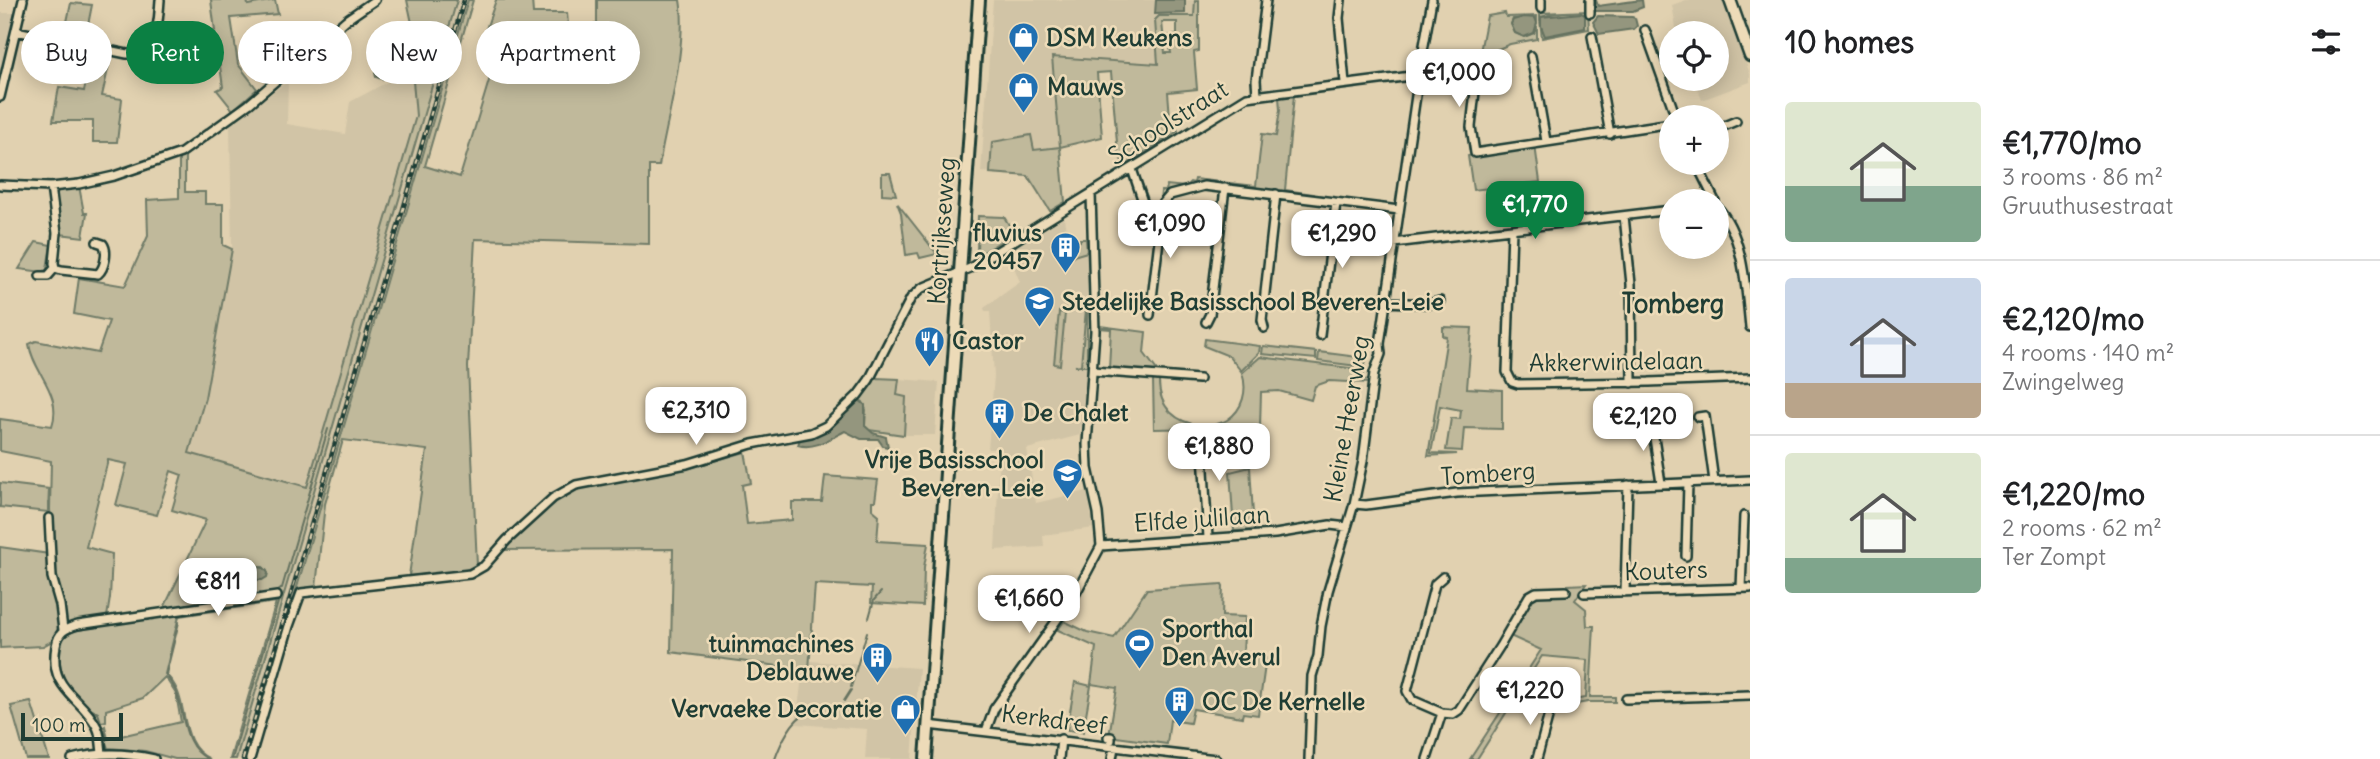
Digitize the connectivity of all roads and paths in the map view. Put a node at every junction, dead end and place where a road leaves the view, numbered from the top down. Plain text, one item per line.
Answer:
1 (23, 0) edge
2 (160, 0) edge
3 (375, 0) edge
4 (979, 0) edge
5 (1266, 0) edge
6 (1341, 0) edge
7 (1433, 0) edge
8 (1590, 0) edge
9 (1730, 0) edge
10 (1590, 13) dead end
11 (1645, 30) dead end
12 (16, 31) junction
13 (1592, 36) dead end
14 (1531, 56) dead end
15 (1750, 56) edge
16 (1478, 65) dead end
17 (1419, 75) junction
18 (1345, 83) junction
19 (1257, 94) junction
20 (0, 97) edge
21 (1672, 105) edge
22 (1736, 121) dead end
23 (1729, 124) edge
24 (1659, 125) edge
25 (1610, 134) junction
26 (1546, 141) junction
27 (1132, 169) junction
28 (0, 185) edge
29 (51, 187) junction
30 (1225, 188) junction
31 (1091, 194) junction
32 (1276, 194) junction
33 (1336, 202) junction
34 (1160, 208) junction
35 (1399, 210) junction
36 (1659, 212) edge
37 (1624, 216) junction
38 (1729, 225) edge
39 (1512, 230) junction
40 (97, 242) dead end
41 (1394, 243) junction
42 (55, 268) junction
43 (961, 273) junction
44 (40, 276) dead end
45 (1440, 301) dead end
46 (1386, 302) junction
47 (1150, 314) dead end
48 (1206, 322) dead end
49 (1750, 327) edge
50 (1264, 328) dead end
51 (1320, 335) dead end
52 (1093, 371) junction
53 (1750, 377) edge
54 (1199, 379) dead end
55 (1632, 383) junction
56 (1698, 417) dead end
57 (1651, 419) dead end
58 (1199, 439) dead end
59 (1233, 452) dead end
60 (1203, 453) junction
61 (1750, 480) edge
62 (1714, 481) junction
63 (1661, 483) junction
64 (1688, 483) junction
65 (1628, 485) junction
66 (1354, 504) junction
67 (48, 518) dead end
68 (1746, 519) edge
69 (1347, 527) junction
70 (1208, 538) junction
71 (1101, 546) junction
72 (1689, 552) dead end
73 (1443, 577) dead end
74 (1741, 587) junction
75 (1750, 588) edge
76 (1566, 591) dead end
77 (1625, 592) junction
78 (1584, 593) dead end
79 (277, 596) dead end
80 (63, 631) junction
81 (1750, 695) edge
82 (1626, 698) dead end
83 (1552, 703) dead end
84 (1442, 713) junction
85 (928, 725) junction
86 (986, 731) junction
87 (1061, 740) junction
88 (1111, 741) junction
89 (102, 754) junction
90 (113, 757) edge
91 (72, 759) edge
92 (154, 759) edge
93 (250, 759) edge
94 (926, 759) edge
95 (1059, 759) edge
96 (1112, 759) edge
97 (1216, 759) edge
98 (1309, 759) edge
99 (1427, 759) edge
100 (1537, 759) edge

1 - 12 street
2 - 12 street
3 - 29 street
4 - 43 main road, Kortrijkseweg
5 - 19 street
6 - 18 street
7 - 17 street, Kleine Heerweg
8 - 10 street
9 - 15 street
11 - 21 street
12 - 20 street
13 - 25 street
14 - 26 street
16 - 26 street
17 - 18 street, Schoolstraat
17 - 35 street, Kleine Heerweg
18 - 19 street, Schoolstraat
19 - 27 street, Schoolstraat
22 - 23 street
24 - 25 street
25 - 26 street
27 - 31 street, Schoolstraat
27 - 34 street
28 - 29 street
29 - 42 street
30 - 32 street
30 - 34 street
30 - 48 street
31 - 43 street, Schoolstraat
31 - 52 street
32 - 33 street
32 - 50 street
33 - 35 street
33 - 51 street
34 - 47 street
35 - 41 street, Kleine Heerweg
36 - 37 street
37 - 39 street
37 - 55 street
38 - 49 street
39 - 41 street
39 - 55 street, Akkerwindelaan
40 - 42 street
41 - 46 street, Kleine Heerweg
42 - 44 street
43 - 85 main road, Kortrijkseweg
43 - 93 street, Schoolstraat
45 - 46 street
46 - 66 street, Kleine Heerweg
52 - 54 street
52 - 71 street
53 - 55 street, Akkerwindelaan
56 - 62 street
57 - 63 street
58 - 60 street
59 - 60 street
60 - 70 street
61 - 62 street, Tomberg
62 - 64 street, Tomberg
63 - 64 street, Tomberg
63 - 65 street, Tomberg
64 - 72 street
65 - 66 street, Tomberg
65 - 77 street
66 - 69 street, Kleine Heerweg
67 - 80 street
68 - 74 street
69 - 70 street, Elfde julilaan
69 - 98 street, Kleine Heerweg
70 - 71 street, Elfde julilaan
71 - 86 street
73 - 84 street
74 - 75 street, Kouters
74 - 77 street, Kouters
76 - 84 street
77 - 78 street, Kouters
79 - 80 street
80 - 89 street
81 - 82 street
83 - 100 street
84 - 99 street
85 - 86 street, Kerkdreef
85 - 94 main road, Kortrijkseweg
86 - 87 street, Kerkdreef
87 - 88 street, Kerkdreef
87 - 95 street
88 - 96 street
88 - 97 street, Kerkdreef
89 - 90 street
89 - 91 street
90 - 92 street

